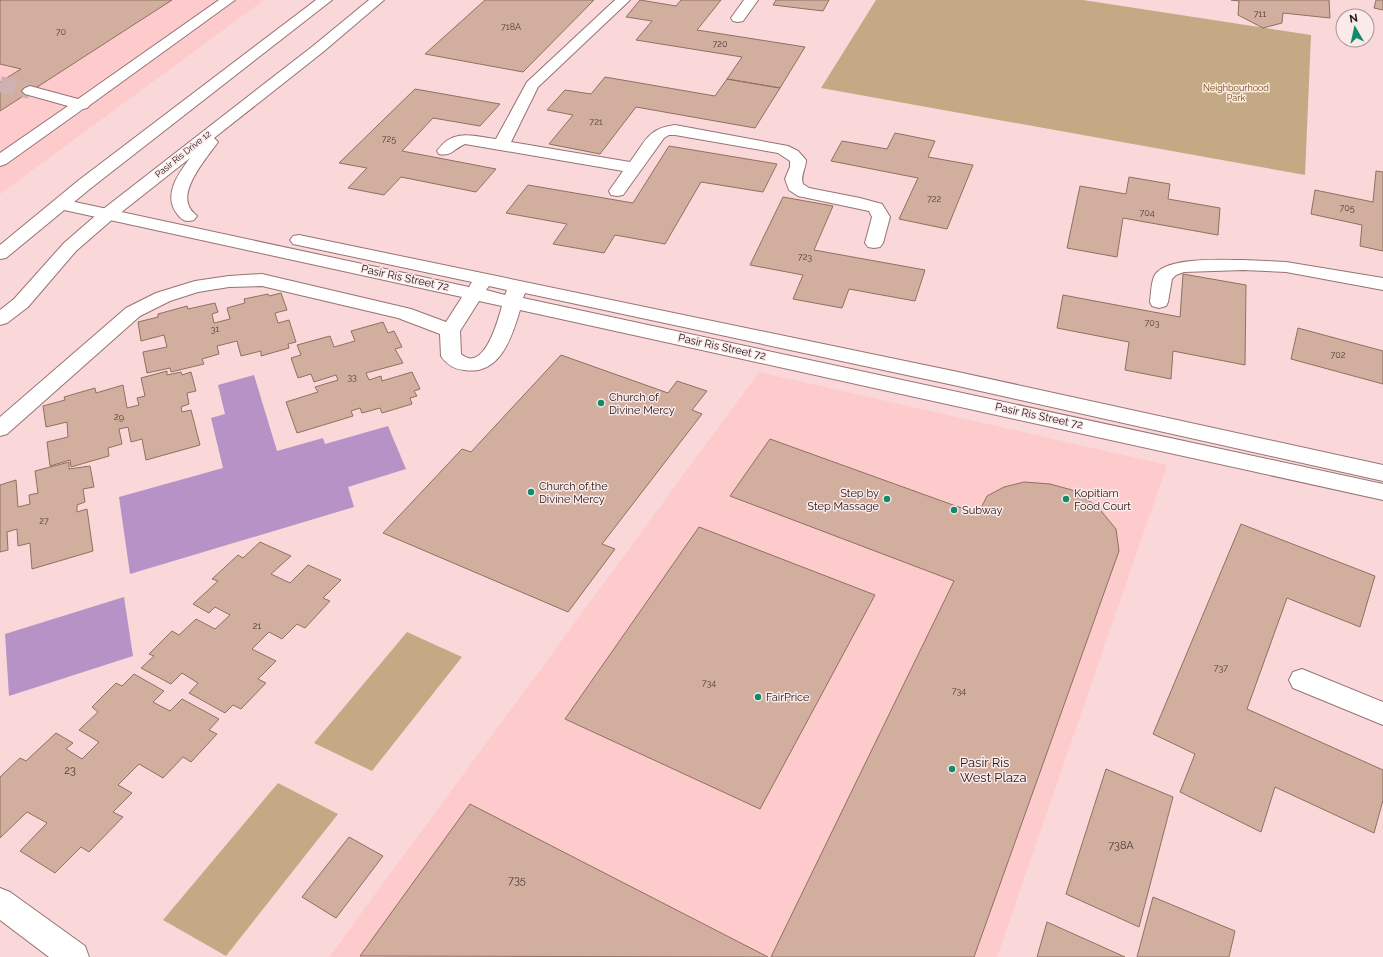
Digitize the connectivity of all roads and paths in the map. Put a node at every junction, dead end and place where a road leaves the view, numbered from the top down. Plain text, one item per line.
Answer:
1 (228, 0) edge
2 (325, 0) edge
3 (377, 0) edge
4 (623, 0) edge
5 (751, 0) edge
6 (738, 18) dead end
7 (30, 91) tunnel mouth
8 (82, 105) junction
9 (228, 119) junction
10 (501, 145) junction
11 (445, 151) dead end
12 (0, 161) edge
13 (634, 168) junction
14 (617, 191) dead end
15 (75, 192) junction
16 (123, 203) junction
17 (61, 204) junction
18 (108, 214) junction
19 (188, 216) junction
20 (874, 243) dead end
21 (0, 254) edge
22 (1383, 284) edge
23 (479, 286) junction
24 (514, 294) junction
25 (1159, 302) dead end
26 (0, 319) edge
27 (450, 331) junction
28 (0, 429) edge
29 (1383, 473) edge
30 (1383, 492) edge
31 (1302, 680) dead end
32 (1383, 714) edge
33 (0, 902) edge
34 (74, 957) edge

1 - 8 street
2 - 15 street
3 - 9 street, Pasir Ris Drive 12
4 - 10 street
5 - 6 street
7 - 8 street
8 - 12 street
9 - 16 street, Pasir Ris Drive 12
9 - 19 street
10 - 11 street
10 - 13 street
13 - 14 street
13 - 20 street
15 - 16 street, Pasir Ris Street 72
15 - 17 street
16 - 18 street, Pasir Ris Drive 12
16 - 19 street, Pasir Ris Street 72
17 - 18 street, Pasir Ris Street 72
17 - 21 street
18 - 23 street, Pasir Ris Street 72
18 - 26 street, Pasir Ris Drive 12
19 - 23 street, Pasir Ris Street 72
22 - 25 street
23 - 24 street, Pasir Ris Street 72
23 - 27 street
24 - 27 street
24 - 29 street, Pasir Ris Street 72
24 - 30 street, Pasir Ris Street 72
27 - 28 street
31 - 32 street
33 - 34 street

